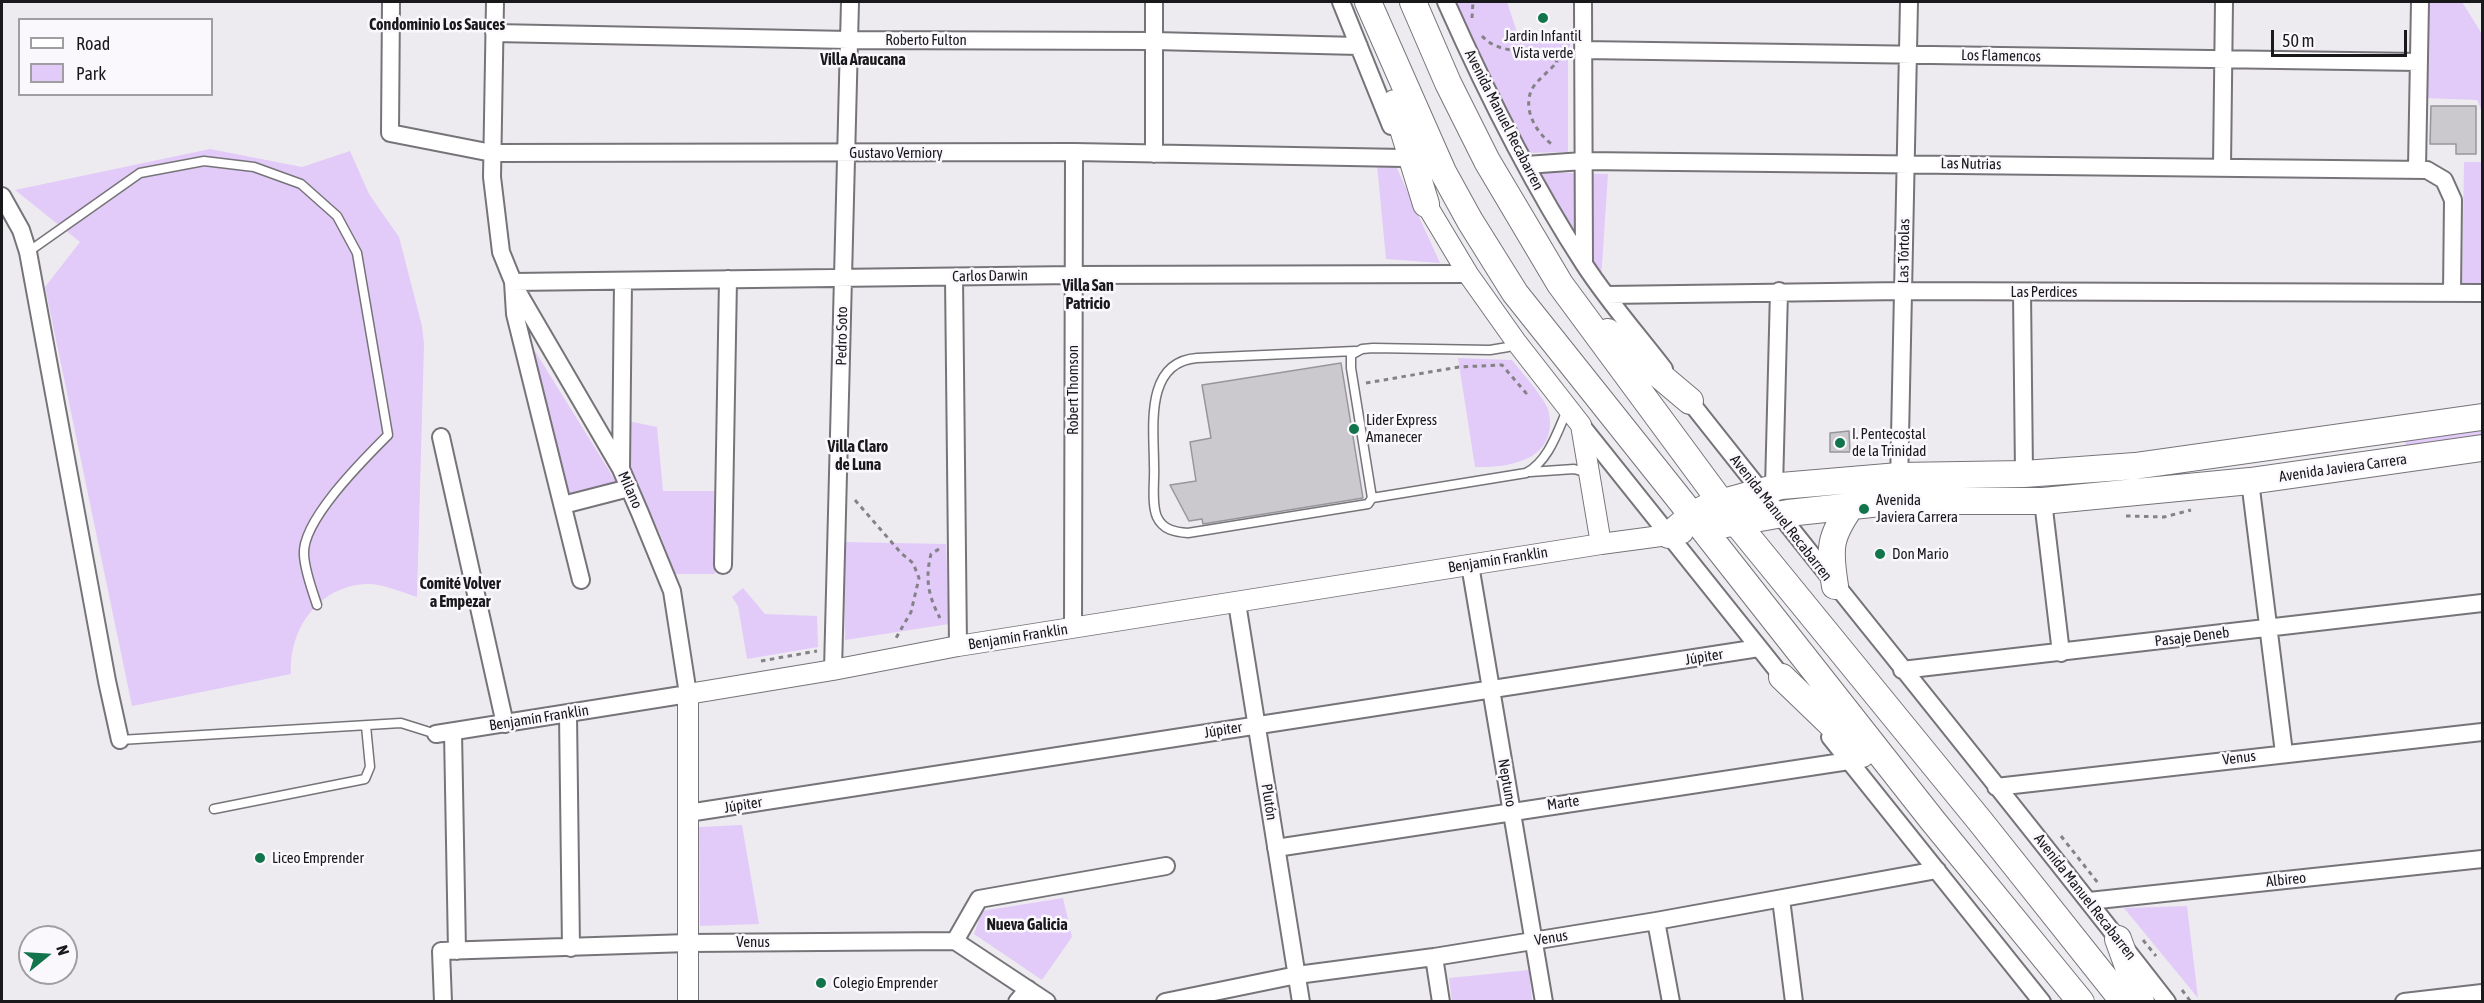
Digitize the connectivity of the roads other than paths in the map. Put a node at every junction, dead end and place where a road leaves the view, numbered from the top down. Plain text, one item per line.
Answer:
1 (391, 2) edge
2 (495, 2) edge
3 (850, 2) edge
4 (1154, 2) edge
5 (1341, 2) edge
6 (1413, 2) edge
7 (1446, 2) edge
8 (1583, 2) edge
9 (1909, 2) edge
10 (2224, 2) edge
11 (2420, 2) edge
12 (1370, 7) edge
13 (494, 33) junction
14 (849, 40) junction
15 (1154, 41) junction
16 (1359, 46) junction
17 (1583, 50) junction
18 (1908, 54) junction
19 (2223, 59) junction
20 (2420, 62) junction
21 (1074, 152) junction
22 (492, 153) junction
23 (846, 153) junction
24 (1154, 154) junction
25 (1404, 158) junction
26 (1578, 161) junction
27 (1905, 164) junction
28 (1526, 165) junction
29 (2222, 166) junction
30 (2417, 168) junction
31 (2, 195) edge
32 (1426, 204) junction
33 (28, 252) junction
34 (1584, 264) junction
35 (1468, 274) junction
36 (1074, 275) junction
37 (954, 276) junction
38 (843, 278) junction
39 (728, 279) junction
40 (623, 281) junction
41 (513, 282) junction
42 (1560, 285) junction
43 (1779, 291) junction
44 (1903, 291) junction
45 (2022, 292) junction
46 (2452, 293) junction
47 (2482, 293) edge
48 (1606, 295) junction
49 (1517, 343) junction
50 (1355, 351) junction
51 (1690, 401) junction
52 (1568, 408) junction
53 (2482, 417) edge
54 (1581, 425) junction
55 (441, 437) dead end
56 (2482, 448) edge
57 (2224, 453) junction
58 (621, 469) junction
59 (1526, 473) junction
60 (1589, 473) junction
61 (2024, 474) junction
62 (2250, 481) junction
63 (629, 488) junction
64 (1899, 489) junction
65 (1767, 490) junction
66 (1372, 498) junction
67 (2043, 501) junction
68 (563, 505) junction
69 (1852, 505) junction
70 (1727, 511) junction
71 (1778, 514) junction
72 (1698, 522) junction
73 (1669, 535) junction
74 (1601, 544) junction
75 (1470, 565) junction
76 (723, 566) dead end
77 (581, 580) dead end
78 (1834, 586) junction
79 (1237, 603) junction
80 (2482, 603) edge
81 (317, 605) dead end
82 (1073, 628) junction
83 (2268, 628) junction
84 (958, 646) junction
85 (1759, 648) junction
86 (2061, 653) junction
87 (834, 670) junction
88 (1902, 670) junction
89 (1782, 677) junction
90 (1491, 689) junction
91 (687, 694) junction
92 (568, 714) junction
93 (505, 724) junction
94 (1257, 725) junction
95 (366, 726) junction
96 (453, 732) junction
97 (2482, 732) edge
98 (436, 734) joint
99 (120, 740) joint
100 (2284, 753) junction
101 (1849, 761) junction
102 (1996, 786) junction
103 (214, 809) dead end
104 (1511, 810) junction
105 (688, 813) junction
106 (1933, 821) junction
107 (1276, 848) junction
108 (2482, 859) edge
109 (1166, 866) dead end
110 (1937, 870) junction
111 (1781, 899) junction
112 (2089, 900) junction
113 (1656, 921) junction
114 (2118, 939) junction
115 (955, 941) junction
116 (1533, 941) junction
117 (688, 943) junction
118 (571, 948) junction
119 (449, 951) junction
120 (1434, 957) junction
121 (1297, 975) junction
122 (2482, 993) edge
123 (1022, 995) edge
124 (2041, 1001) edge
125 (443, 1002) edge
126 (688, 1002) edge
127 (1047, 1002) edge
128 (1165, 1002) edge
129 (1301, 1002) edge
130 (1441, 1002) edge
131 (1544, 1002) edge
132 (1671, 1002) edge
133 (1794, 1002) edge
134 (2036, 1002) edge
135 (2081, 1002) edge
136 (2124, 1002) edge
137 (2141, 1002) edge
138 (2167, 1002) edge
139 (2404, 1002) edge

1 - 22 street, Gustavo Verniory
2 - 13 street, Milano
3 - 14 street, Pedro Soto
4 - 15 street
5 - 16 street
6 - 42 main road
7 - 28 street, Avenida Manuel Recabarren
8 - 17 street
9 - 18 street, Las Tórtolas
10 - 19 street
11 - 20 street
12 - 32 main road
12 - 72 main road
13 - 14 street, Roberto Fulton
13 - 22 street, Milano
14 - 15 street, Roberto Fulton
14 - 23 street, Pedro Soto
15 - 16 street, Roberto Fulton
15 - 24 street
16 - 25 street
17 - 18 street, Los Flamencos
17 - 26 street
18 - 19 street, Los Flamencos
18 - 27 street, Las Tórtolas
19 - 20 street, Los Flamencos
19 - 29 street
20 - 30 street
21 - 23 street, Gustavo Verniory
21 - 24 street, Gustavo Verniory
21 - 36 street, Robert Thomson
22 - 23 street, Gustavo Verniory
22 - 41 street, Milano
23 - 38 street, Pedro Soto
24 - 25 street, Gustavo Verniory
25 - 32 street
26 - 27 street, Las Nutrias
26 - 28 street, Las Nutrias
26 - 34 street
27 - 29 street, Las Nutrias
27 - 44 street, Las Tórtolas
28 - 34 street, Avenida Manuel Recabarren
29 - 30 street, Las Nutrias
30 - 46 street
31 - 33 street
32 - 35 street
33 - 81 lane
33 - 99 street
34 - 48 street, Avenida Manuel Recabarren
35 - 36 street, Carlos Darwin
35 - 49 street
36 - 37 street, Carlos Darwin
36 - 82 street, Robert Thomson
37 - 38 street, Carlos Darwin
37 - 84 street
38 - 39 street, Carlos Darwin
38 - 87 street, Pedro Soto
39 - 40 street, Carlos Darwin
39 - 76 street
40 - 41 street, Carlos Darwin
40 - 58 street
41 - 58 street, Milano
41 - 68 street
42 - 51 main road
42 - 70 main road
43 - 44 street, Las Perdices
43 - 48 street, Las Perdices
43 - 65 street
44 - 45 street, Las Perdices
44 - 64 street, Las Tórtolas
45 - 46 street, Las Perdices
45 - 61 street
46 - 47 street, Las Perdices
48 - 51 street, Avenida Manuel Recabarren
49 - 50 lane
49 - 52 street
50 - 66 lane
50 - 66 lane
51 - 65 street, Avenida Manuel Recabarren
52 - 54 street
52 - 59 lane
53 - 57 main road, Avenida Javiera Carrera
54 - 60 street
54 - 73 street
55 - 93 street
56 - 62 main road, Avenida Javiera Carrera
57 - 61 main road, Avenida Javiera Carrera
57 - 62 main road
58 - 63 street, Milano
59 - 60 lane
59 - 66 lane
60 - 74 street
61 - 64 main road, Avenida Javiera Carrera
62 - 67 main road, Avenida Javiera Carrera
62 - 83 street
63 - 68 street
63 - 91 street, Milano
64 - 65 main road, Avenida Javiera Carrera
64 - 67 main road, Avenida Javiera Carrera
64 - 69 main road, Avenida Javiera Carrera
65 - 70 main road, Avenida Javiera Carrera
65 - 71 street, Avenida Manuel Recabarren
67 - 86 street
68 - 77 street
69 - 71 main road, Avenida Javiera Carrera
69 - 78 main road
70 - 71 main road, Avenida Javiera Carrera
70 - 72 main road, Avenida Javiera Carrera
70 - 136 main road
71 - 78 street, Avenida Manuel Recabarren
72 - 73 main road, Avenida Javiera Carrera
72 - 106 main road
73 - 74 street, Benjamín Franklin
73 - 85 street
74 - 75 street, Benjamín Franklin
75 - 79 street, Benjamín Franklin
75 - 90 street, Neptuno
78 - 88 street, Avenida Manuel Recabarren
79 - 82 street, Benjamín Franklin
79 - 94 street, Plutón
80 - 83 street, Pasaje Deneb
82 - 84 street, Benjamín Franklin
83 - 86 street, Pasaje Deneb
83 - 100 street
84 - 87 street, Benjamín Franklin
85 - 89 street
85 - 90 street, Júpiter
86 - 88 street, Pasaje Deneb
87 - 91 street, Benjamín Franklin
88 - 102 street, Avenida Manuel Recabarren
89 - 101 street
89 - 106 main road
90 - 94 street, Júpiter
90 - 104 street, Neptuno
91 - 92 street, Benjamín Franklin
91 - 105 street, Milano
92 - 93 street, Benjamín Franklin
92 - 118 street
93 - 96 street, Benjamín Franklin
94 - 105 street, Júpiter
94 - 107 street, Plutón
95 - 98 lane
95 - 99 lane
95 - 103 lane
96 - 98 street, Benjamín Franklin
96 - 119 street
97 - 100 street, Venus
100 - 102 street, Venus
101 - 104 street, Marte
101 - 110 street
102 - 112 street, Avenida Manuel Recabarren
104 - 107 street, Marte
104 - 116 street, Neptuno
105 - 117 street, Milano
106 - 135 main road
107 - 121 street, Plutón
108 - 112 street, Albireo
109 - 115 street
110 - 111 street, Venus
110 - 124 street
111 - 113 street, Venus
111 - 133 street
112 - 114 street, Avenida Manuel Recabarren
113 - 116 street, Venus
113 - 132 street
114 - 137 main road
114 - 138 street, Avenida Manuel Recabarren
115 - 117 street, Venus
115 - 123 street
116 - 120 street, Venus
116 - 131 street, Neptuno
117 - 118 street, Venus
117 - 126 street, Milano
118 - 119 street, Venus
119 - 125 street
120 - 121 street, Venus
120 - 130 street
121 - 128 street, Venus
121 - 129 street, Plutón
122 - 139 street
123 - 127 street
124 - 134 street

